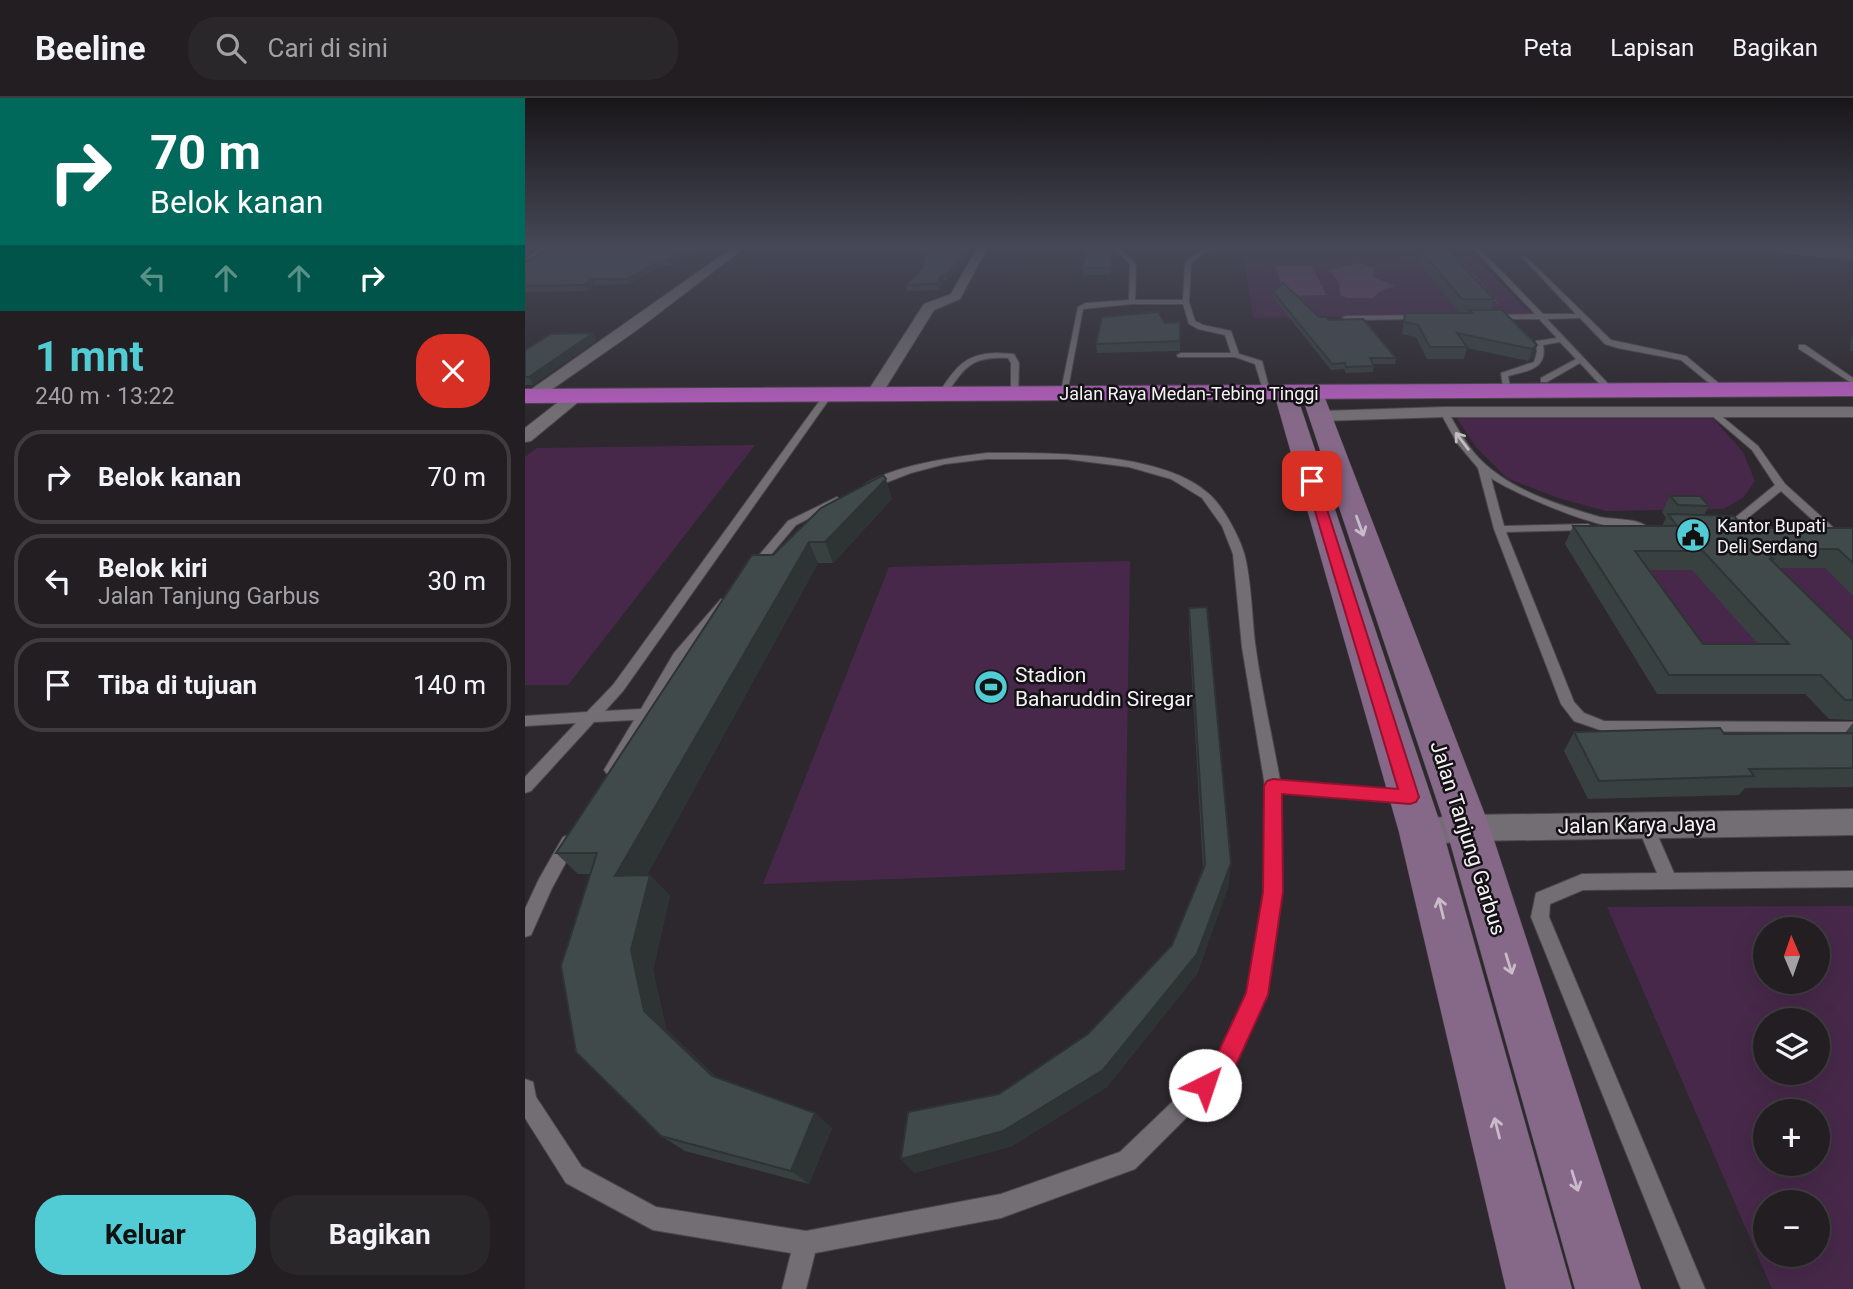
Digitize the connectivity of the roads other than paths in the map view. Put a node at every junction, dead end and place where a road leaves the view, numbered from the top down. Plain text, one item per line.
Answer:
1 (668, 304) edge
2 (937, 304) edge
3 (1108, 304) edge
4 (1188, 304) edge
5 (1528, 304) edge
6 (1570, 304) edge
7 (1540, 316) junction
8 (1583, 316) junction
9 (1429, 317) edge
10 (1483, 317) edge
11 (1346, 318) edge
12 (1562, 339) junction
13 (1802, 347) dead end
14 (1181, 355) edge
15 (1236, 355) junction
16 (1581, 359) junction
17 (1544, 380) dead end
18 (1853, 382) edge
19 (1853, 389) edge
20 (1723, 390) junction
21 (1611, 391) junction
22 (1507, 392) junction
23 (874, 394) junction
24 (941, 394) junction
25 (1015, 394) junction
26 (1063, 394) junction
27 (546, 399) edge
28 (825, 399) junction
29 (1298, 400) junction
30 (1847, 407) edge
31 (1444, 412) junction
32 (1714, 413) junction
33 (1853, 425) edge
34 (525, 437) edge
35 (1483, 467) junction
36 (1781, 486) junction
37 (1626, 526) junction
38 (1652, 526) edge
39 (1717, 527) edge
40 (1730, 527) junction
41 (1742, 528) edge
42 (1499, 529) junction
43 (1819, 532) edge
44 (645, 714) junction
45 (592, 718) junction
46 (525, 721) edge
47 (1853, 727) edge
48 (605, 782) edge
49 (1273, 786) junction
50 (525, 787) edge
51 (1433, 819) junction
52 (1853, 822) edge
53 (1645, 825) junction
54 (578, 827) edge
55 (1853, 878) edge
56 (1669, 881) junction
57 (525, 929) edge
58 (525, 1090) edge
59 (806, 1243) junction
60 (794, 1289) edge
61 (1539, 1289) edge
62 (1608, 1289) edge
63 (1693, 1289) edge

1 - 27 street
2 - 23 street
3 - 26 lane
4 - 15 lane
5 - 7 lane
6 - 8 lane
7 - 8 lane
7 - 10 lane
7 - 12 lane
8 - 20 lane
9 - 11 lane
12 - 16 lane
12 - 22 lane
13 - 18 lane
14 - 15 lane
15 - 29 lane
16 - 17 lane
16 - 21 lane
19 - 20 highway, Jalan Raya Medan-Tebing Tinggi
20 - 21 highway, Jalan Raya Medan-Tebing Tinggi
21 - 22 highway, Jalan Raya Medan-Tebing Tinggi
22 - 29 highway, Jalan Raya Medan-Tebing Tinggi
23 - 24 highway, Jalan Raya Medan-Tebing Tinggi
23 - 28 highway, Jalan Raya Medan-Tebing Tinggi
24 - 25 highway, Jalan Raya Medan-Tebing Tinggi
24 - 25 lane
25 - 26 highway, Jalan Raya Medan-Tebing Tinggi
26 - 29 highway, Jalan Raya Medan-Tebing Tinggi
27 - 28 highway, Jalan Raya Medan-Tebing Tinggi
27 - 34 street
28 - 29 highway, Jalan Raya Medan-Tebing Tinggi
28 - 45 lane
29 - 30 highway, Jalan Raya Medan-Tebing Tinggi
29 - 31 street
29 - 51 street, Jalan Tanjung Garbus
29 -> 51 street, Jalan Tanjung Garbus
30 - 32 street
30 - 33 street
31 - 32 street
35 -> 31 lane
32 - 36 lane
35 - 37 lane
35 - 42 lane
36 - 40 lane
36 - 43 lane
37 - 38 lane
37 - 42 lane
39 - 40 lane
40 - 41 lane
42 - 47 lane
44 - 45 lane
44 - 48 lane
44 - 49 lane
45 - 46 lane
45 - 50 lane
49 - 51 lane
49 - 59 lane
51 - 53 street, Jalan Karya Jaya
61 -> 51 street, Jalan Tanjung Garbus
51 -> 62 street, Jalan Tanjung Garbus
52 - 53 street, Jalan Karya Jaya
53 - 56 lane
54 - 57 lane
55 - 56 lane
56 - 63 lane
58 - 59 lane
59 - 60 lane

